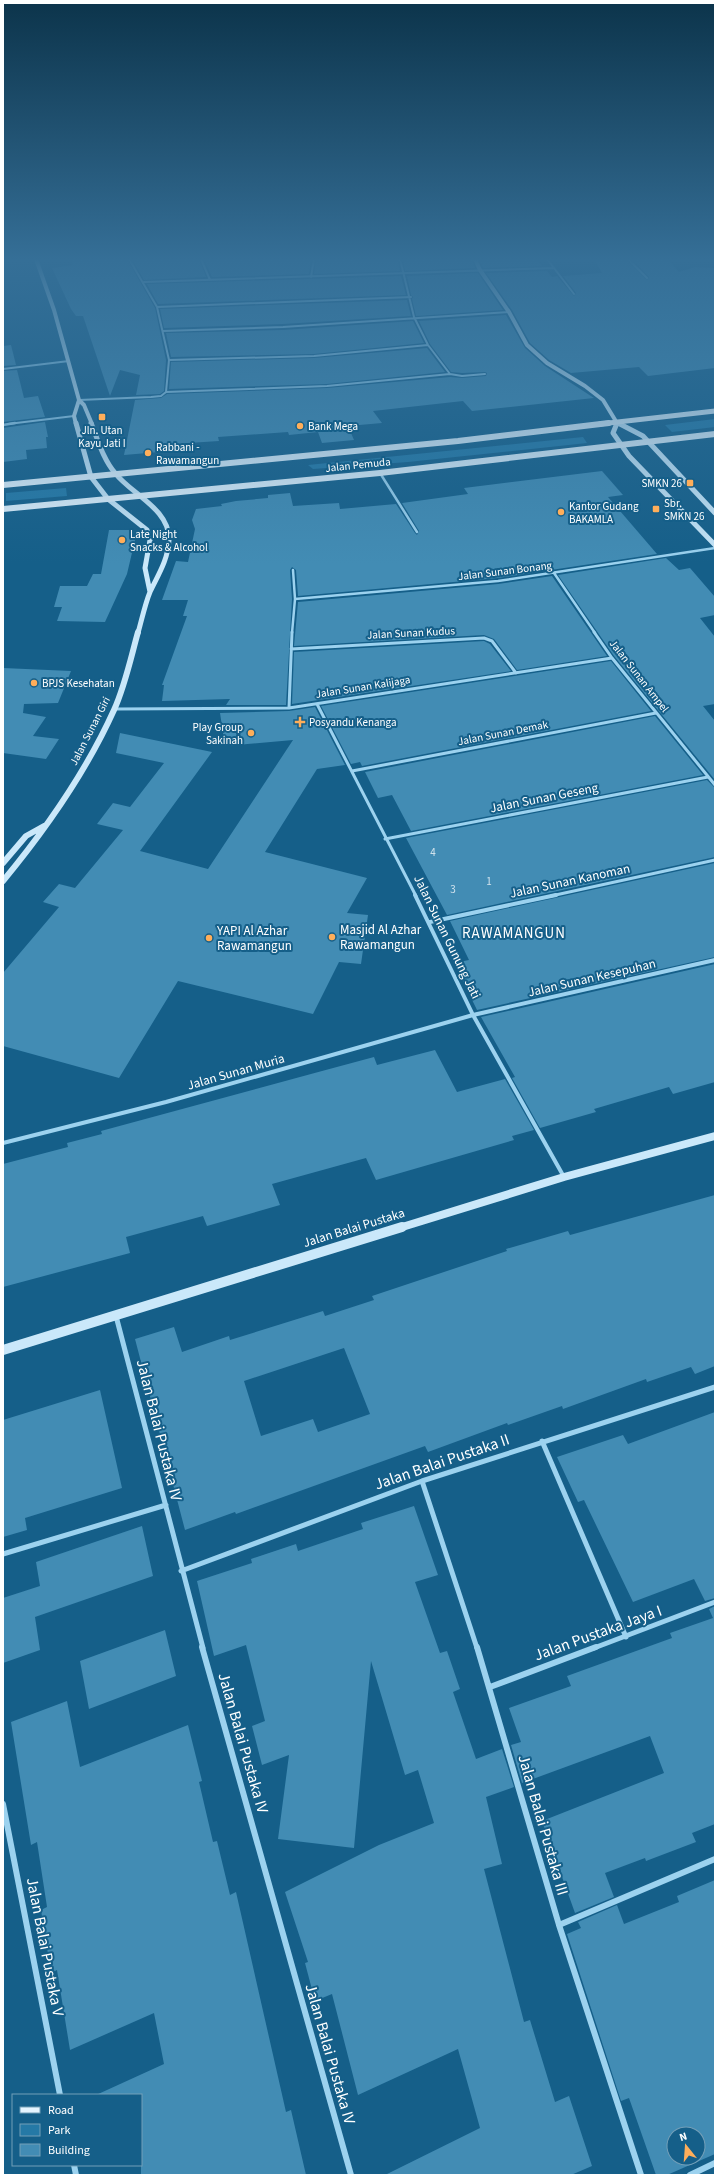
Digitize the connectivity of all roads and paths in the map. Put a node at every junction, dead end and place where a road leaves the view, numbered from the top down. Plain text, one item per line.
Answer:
1 (169, 360) edge
2 (69, 361) joint
3 (440, 361) edge
4 (543, 361) edge
5 (3, 369) edge
6 (450, 374) junction
7 (485, 374) dead end
8 (166, 392) junction
9 (79, 400) junction
10 (715, 411) edge
11 (74, 416) junction
12 (617, 423) junction
13 (3, 425) edge
14 (715, 434) edge
15 (649, 442) junction
16 (620, 446) junction
17 (380, 473) junction
18 (115, 474) junction
19 (91, 477) junction
20 (3, 485) edge
21 (138, 496) junction
22 (108, 499) junction
23 (3, 509) edge
24 (715, 513) edge
25 (417, 532) dead end
26 (715, 545) edge
27 (715, 548) edge
28 (292, 570) dead end
29 (554, 573) junction
30 (150, 592) junction
31 (295, 599) junction
32 (291, 649) junction
33 (612, 658) junction
34 (516, 673) junction
35 (317, 704) junction
36 (290, 708) junction
37 (115, 709) junction
38 (656, 713) junction
39 (352, 771) junction
40 (708, 777) junction
41 (715, 785) edge
42 (44, 826) junction
43 (384, 839) junction
44 (715, 860) edge
45 (3, 863) edge
46 (3, 881) edge
47 (430, 922) junction
48 (715, 960) edge
49 (473, 1015) junction
50 (715, 1136) edge
51 (3, 1143) edge
52 (564, 1177) junction
53 (116, 1315) junction
54 (3, 1350) edge
55 (715, 1387) edge
56 (542, 1441) junction
57 (422, 1481) junction
58 (166, 1505) junction
59 (3, 1554) edge
60 (181, 1571) junction
61 (715, 1602) edge
62 (626, 1636) junction
63 (490, 1687) junction
64 (3, 1804) edge
65 (715, 1859) edge
66 (559, 1925) junction
67 (60, 2094) edge
68 (715, 2163) edge
69 (351, 2175) edge
70 (641, 2175) edge
71 (690, 2175) edge

1 - 8 street
2 - 5 street
2 - 9 street, Jalan Sunan Giri
3 - 6 street
4 - 12 street
6 - 7 street
6 - 8 street
8 - 9 street
9 - 11 street
9 - 18 street, Jalan Sunan Giri
10 - 12 main road, Jalan Pemuda
11 - 13 street
11 - 19 street
12 - 15 street
12 - 16 street
12 - 18 main road, Jalan Pemuda
14 - 15 main road, Jalan Pemuda
15 - 16 main road, Jalan Pemuda
15 - 24 street
16 - 17 main road, Jalan Pemuda
16 - 26 street
17 - 21 main road, Jalan Pemuda
17 - 25 street
18 - 19 main road, Jalan Pemuda
18 - 21 street, Jalan Sunan Giri
19 - 20 main road, Jalan Pemuda
19 - 22 street, Jalan Sunan Giri
21 - 22 main road, Jalan Pemuda
21 - 30 street, Jalan Sunan Giri
22 - 23 main road, Jalan Pemuda
22 - 30 street, Jalan Sunan Giri
27 - 29 street, Jalan Sunan Bonang
28 - 31 street
29 - 31 street, Jalan Sunan Bonang
29 - 33 street, Jalan Sunan Ampel
30 - 37 street, Jalan Sunan Giri
31 - 32 street
32 - 34 street, Jalan Sunan Kudus
32 - 36 street
33 - 34 street, Jalan Sunan Kalijaga
33 - 38 street, Jalan Sunan Ampel
34 - 35 street, Jalan Sunan Kalijaga
35 - 36 street, Jalan Sunan Kalijaga
35 - 39 street, Jalan Sunan Gunung Jati
36 - 37 street, Jalan Sunan Kalijaga
37 - 42 street, Jalan Sunan Giri
38 - 39 street, Jalan Sunan Demak
38 - 40 street, Jalan Sunan Ampel
39 - 43 street, Jalan Sunan Gunung Jati
40 - 41 street, Jalan Sunan Ampel
40 - 43 street, Jalan Sunan Geseng
42 - 45 street, Jalan Sunan Giri
42 - 46 street, Jalan Sunan Giri
43 - 47 street, Jalan Sunan Gunung Jati
44 - 47 street, Jalan Sunan Kanoman
47 - 49 street, Jalan Sunan Gunung Jati
48 - 49 street, Jalan Sunan Kesepuhan
49 - 51 street, Jalan Sunan Muria
49 - 52 street, Jalan Sunan Gunung Jati
50 - 52 street, Jalan Balai Pustaka
52 - 53 street, Jalan Balai Pustaka
53 - 54 street, Jalan Balai Pustaka
53 - 58 street, Jalan Balai Pustaka IV
55 - 56 street, Jalan Balai Pustaka II
56 - 57 street, Jalan Balai Pustaka II
56 - 62 street
57 - 60 street, Jalan Balai Pustaka II
57 - 63 street, Jalan Balai Pustaka III
58 - 59 street
58 - 60 street, Jalan Balai Pustaka IV
60 - 69 street, Jalan Balai Pustaka IV
61 - 62 street, Jalan Pustaka Jaya I
62 - 63 street, Jalan Pustaka Jaya I
63 - 66 street, Jalan Balai Pustaka III
64 - 67 street, Jalan Balai Pustaka V
65 - 66 street
66 - 70 street, Jalan Balai Pustaka III
68 - 71 street

